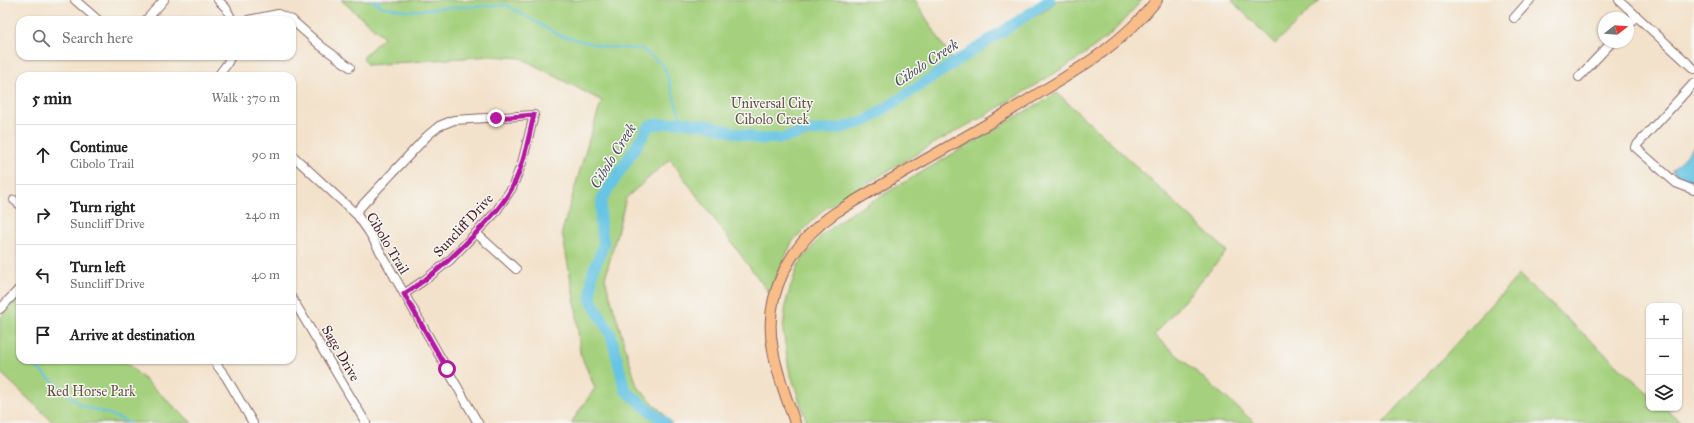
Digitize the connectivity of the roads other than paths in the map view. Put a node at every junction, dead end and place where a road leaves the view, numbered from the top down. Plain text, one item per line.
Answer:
1 (76, 0) edge
2 (164, 0) edge
3 (218, 0) edge
4 (1157, 0) edge
5 (1530, 0) edge
6 (1619, 0) edge
7 (94, 16) edge
8 (150, 16) edge
9 (230, 16) edge
10 (268, 16) edge
11 (283, 16) edge
12 (1636, 16) junction
13 (1514, 18) dead end
14 (1634, 18) edge
15 (296, 24) edge
16 (1606, 48) edge
17 (229, 60) edge
18 (350, 67) dead end
19 (1694, 69) edge
20 (221, 72) edge
21 (1579, 77) dead end
22 (1694, 83) edge
23 (296, 159) edge
24 (1694, 190) edge
25 (355, 213) junction
26 (476, 233) junction
27 (516, 269) dead end
28 (16, 292) edge
29 (404, 294) junction
30 (296, 305) edge
31 (0, 309) edge
32 (215, 364) edge
33 (253, 423) edge
34 (366, 423) edge
35 (478, 423) edge
36 (795, 423) edge

1 - 7 street
2 - 8 street
3 - 9 street
4 - 36 main road
5 - 13 street
6 - 12 street
10 - 11 street
12 - 14 street
12 - 19 street
15 - 18 street
16 - 21 street
17 - 20 street
22 - 24 street
23 - 25 street, Cibolo Trail
25 - 26 street, Suncliff Drive
25 - 29 street, Cibolo Trail
26 - 27 street
26 - 29 street, Suncliff Drive
28 - 31 street
29 - 35 street, Cibolo Trail
30 - 34 street, Sage Drive
32 - 33 street

